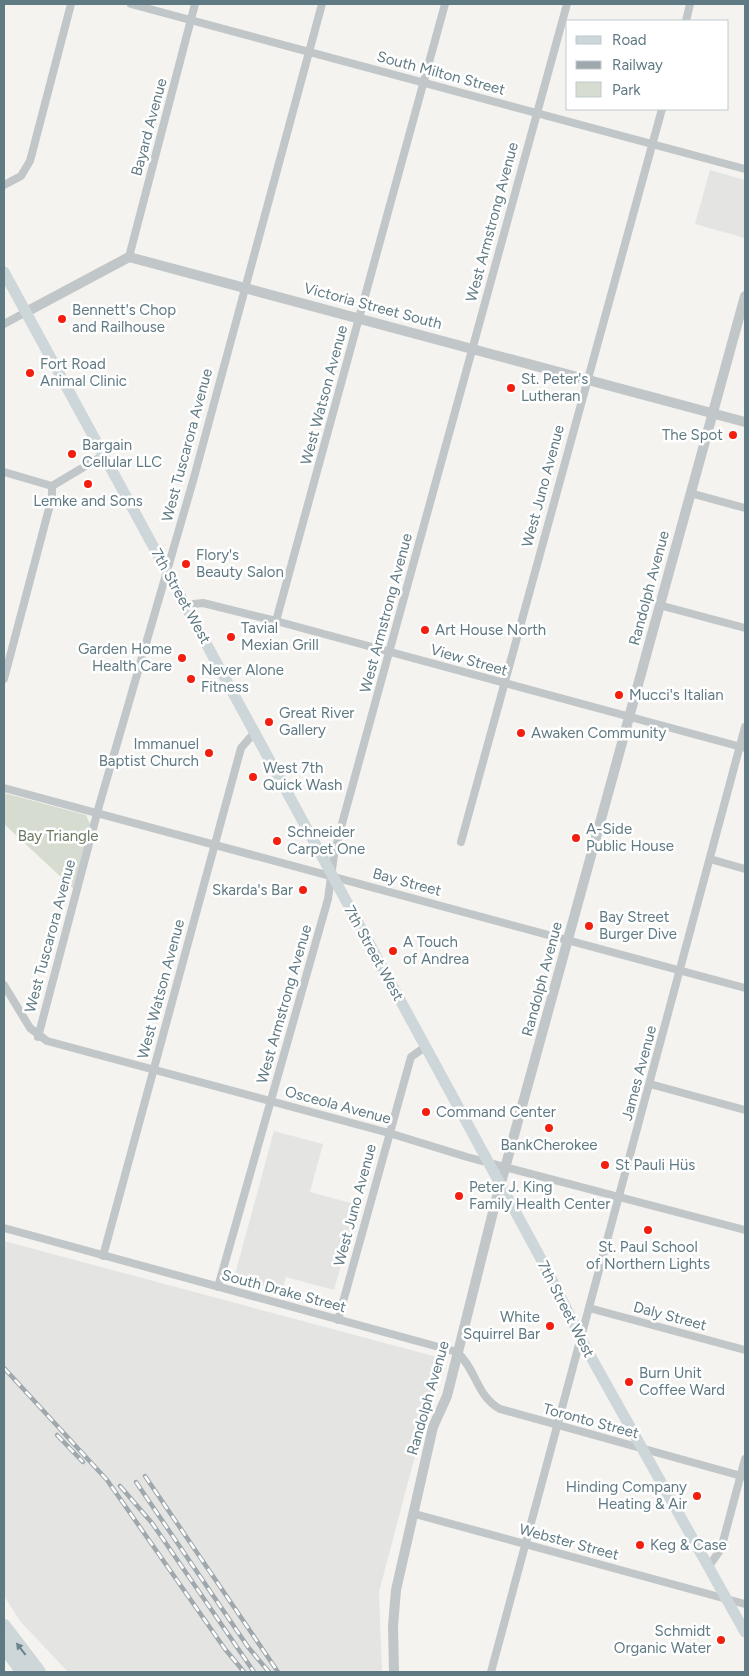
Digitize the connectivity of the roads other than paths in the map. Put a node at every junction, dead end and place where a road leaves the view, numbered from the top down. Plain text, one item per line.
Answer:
1 (71, 4) edge
2 (130, 4) edge
3 (195, 4) edge
4 (322, 4) edge
5 (446, 4) edge
6 (567, 4) edge
7 (690, 4) edge
8 (191, 20) junction
9 (686, 20) edge
10 (308, 52) junction
11 (424, 82) junction
12 (662, 110) edge
13 (536, 113) junction
14 (653, 144) junction
15 (745, 169) edge
16 (4, 185) edge
17 (129, 257) junction
18 (4, 272) edge
19 (244, 287) junction
20 (745, 296) edge
21 (26, 312) junction
22 (359, 318) junction
23 (4, 324) edge
24 (472, 349) junction
25 (586, 380) junction
26 (712, 413) junction
27 (745, 422) edge
28 (104, 455) junction
29 (4, 472) edge
30 (52, 486) junction
31 (690, 494) junction
32 (745, 508) edge
33 (167, 572) junction
34 (186, 605) junction
35 (659, 605) junction
36 (276, 621) junction
37 (745, 628) edge
38 (389, 652) junction
39 (4, 679) edge
40 (504, 684) junction
41 (629, 717) junction
42 (745, 727) edge
43 (254, 733) junction
44 (742, 747) edge
45 (4, 788) edge
46 (97, 814) junction
47 (461, 842) dead end
48 (214, 844) junction
49 (710, 859) junction
50 (745, 869) edge
51 (332, 876) junction
52 (568, 941) junction
53 (681, 971) junction
54 (4, 985) edge
55 (745, 988) edge
56 (38, 1037) junction
57 (425, 1047) junction
58 (154, 1070) junction
59 (650, 1084) junction
60 (271, 1101) junction
61 (745, 1110) edge
62 (389, 1133) junction
63 (486, 1161) junction
64 (506, 1166) junction
65 (500, 1187) junction
66 (619, 1197) junction
67 (4, 1228) edge
68 (745, 1230) edge
69 (103, 1256) junction
70 (218, 1287) junction
71 (588, 1308) junction
72 (338, 1320) junction
73 (581, 1336) junction
74 (745, 1350) edge
75 (457, 1352) junction
76 (557, 1426) junction
77 (644, 1450) junction
78 (745, 1459) edge
79 (743, 1477) edge
80 (414, 1514) junction
81 (524, 1545) junction
82 (709, 1566) junction
83 (727, 1598) junction
84 (745, 1604) edge
85 (4, 1626) edge
86 (745, 1632) edge
87 (4, 1647) edge
88 (23, 1672) edge
89 (39, 1672) edge
90 (394, 1672) edge
91 (491, 1672) edge

1 - 16 street
2 - 8 street, South Milton Street
3 - 8 street, Bayard Avenue
4 - 10 street, West Tuscarora Avenue
5 - 11 street, West Watson Avenue
6 - 13 street, West Armstrong Avenue
7 - 9 street
8 - 10 street, South Milton Street
8 - 17 street, Bayard Avenue
10 - 11 street, South Milton Street
10 - 19 street, West Tuscarora Avenue
11 - 13 street, South Milton Street
11 - 22 street, West Watson Avenue
12 - 14 street, West Juno Avenue
13 - 14 street, South Milton Street
13 - 24 street, West Armstrong Avenue
14 - 15 street, South Milton Street
14 - 25 street, West Juno Avenue
17 - 19 street, Victoria Street South
17 - 21 street
18 - 21 main road, 7th Street West
19 - 22 street, Victoria Street South
19 - 33 street, West Tuscarora Avenue
20 - 26 street, Randolph Avenue
21 - 23 street
21 - 28 main road, 7th Street West
22 - 24 street, Victoria Street South
22 - 36 street, West Watson Avenue
24 - 25 street, Victoria Street South
24 - 38 street, West Armstrong Avenue
25 - 26 street, Victoria Street South
25 - 40 street, West Juno Avenue
26 - 27 street, Victoria Street South
26 - 31 street, Randolph Avenue
28 - 30 street
28 - 33 main road, 7th Street West
29 - 30 street
30 - 39 street
31 - 32 street
31 - 35 street, Randolph Avenue
33 - 34 main road, 7th Street West
33 - 46 street, West Tuscarora Avenue
34 - 36 street, View Street
34 - 43 main road, 7th Street West
35 - 37 street
35 - 41 street, Randolph Avenue
36 - 38 street, View Street
38 - 40 street, View Street
38 - 51 street, West Armstrong Avenue
40 - 41 street, View Street
40 - 47 street, West Juno Avenue
41 - 44 street, View Street
41 - 52 street, Randolph Avenue
42 - 44 street, James Avenue
43 - 48 street, West Watson Avenue
43 - 51 main road, 7th Street West
44 - 49 street, James Avenue
45 - 46 street, Bay Street
46 - 48 street, Bay Street
46 - 56 street, West Tuscarora Avenue
48 - 51 street, Bay Street
48 - 58 street, West Watson Avenue
49 - 50 street
49 - 53 street, James Avenue
51 - 52 street, Bay Street
51 - 57 main road, 7th Street West
51 - 60 street, West Armstrong Avenue
52 - 53 street, Bay Street
52 - 64 street, Randolph Avenue
53 - 55 street, Bay Street
53 - 59 street, James Avenue
54 - 56 street
56 - 58 street, Osceola Avenue
57 - 62 street, West Juno Avenue
57 - 63 main road, 7th Street West
58 - 60 street, Osceola Avenue
58 - 69 street, West Watson Avenue
59 - 61 street
59 - 66 street, James Avenue
60 - 62 street, Osceola Avenue
60 - 70 street, West Armstrong Avenue
62 - 63 street, Osceola Avenue
62 - 72 street, West Juno Avenue
63 - 64 street, Osceola Avenue
63 - 65 main road, 7th Street West
64 - 65 street, Randolph Avenue
64 - 66 street
65 - 73 main road, 7th Street West
65 - 75 street, Randolph Avenue
66 - 68 street
66 - 71 street, James Avenue
67 - 69 street, South Drake Street
69 - 70 street, South Drake Street
70 - 72 street, South Drake Street
71 - 73 street, James Avenue
71 - 74 street, Daly Street
72 - 75 street, South Drake Street
73 - 76 street, James Avenue
73 - 77 main road, 7th Street West
75 - 76 street, Toronto Street
75 - 80 street, Randolph Avenue
76 - 77 street, Toronto Street
76 - 81 street, James Avenue
77 - 79 street, Toronto Street
77 - 82 main road, 7th Street West
78 - 79 street
79 - 82 street
80 - 81 street, Webster Street
80 - 90 street, Randolph Avenue
81 - 83 street, Webster Street
81 - 91 street, James Avenue
82 - 83 main road, 7th Street West
83 - 84 street, Webster Street
83 - 86 main road, 7th Street West
89 -> 85 highway
87 - 88 highway

